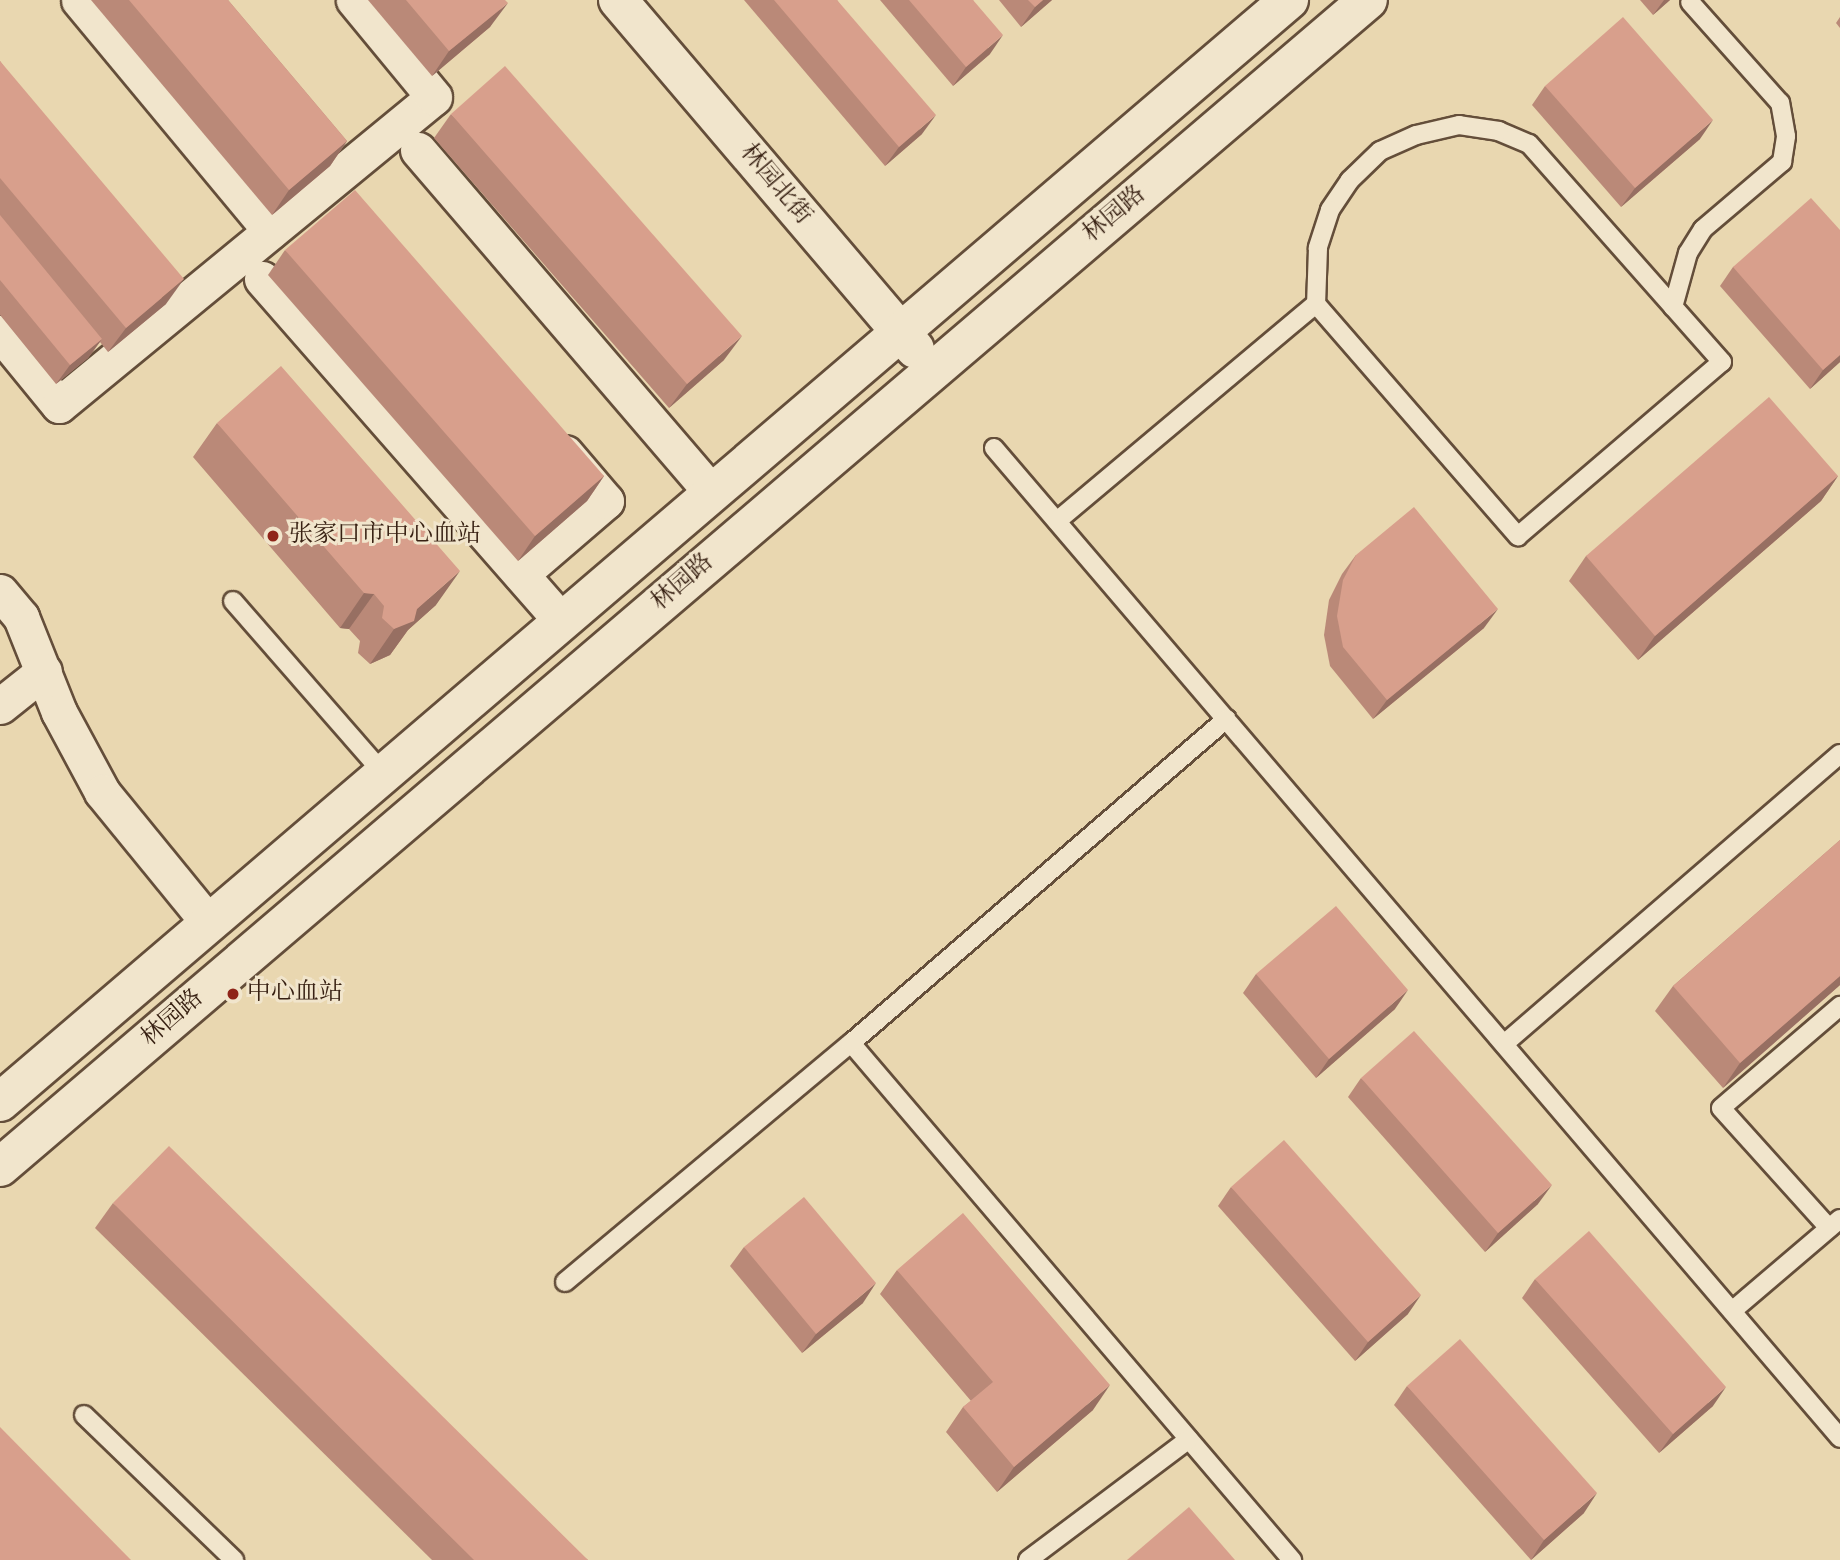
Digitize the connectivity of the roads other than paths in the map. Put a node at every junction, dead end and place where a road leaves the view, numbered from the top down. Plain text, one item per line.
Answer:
1 (79, 0) edge
2 (354, 0) edge
3 (618, 0) edge
4 (1289, 0) edge
5 (1368, 0) edge
6 (1690, 2) dead end
7 (418, 150) dead end
8 (271, 231) junction
9 (262, 279) dead end
10 (1316, 304) junction
11 (1674, 307) junction
12 (899, 330) junction
13 (0, 333) edge
14 (932, 370) junction
15 (542, 428) edge
16 (994, 448) dead end
17 (711, 492) junction
18 (1057, 521) junction
19 (521, 574) junction
20 (0, 592) edge
21 (233, 601) dead end
22 (561, 620) junction
23 (44, 671) junction
24 (0, 706) edge
25 (1226, 719) junction
26 (1840, 754) edge
27 (383, 773) junction
28 (209, 923) junction
29 (1840, 1006) edge
30 (851, 1043) junction
31 (1504, 1044) junction
32 (0, 1102) edge
33 (0, 1167) edge
34 (1834, 1223) edge
35 (565, 1282) dead end
36 (1732, 1311) junction
37 (84, 1415) dead end
38 (1840, 1437) edge
39 (1189, 1439) junction
40 (234, 1560) edge
41 (1028, 1560) edge
42 (1293, 1560) edge

1 - 8 street
2 - 8 street
3 - 12 main road, 林园北街
4 - 12 main road, 林园路
5 - 14 main road, 林园路
6 - 11 lane
7 - 17 street
8 - 13 street
9 - 19 street
10 - 11 lane
10 - 11 lane
10 - 18 lane
12 - 14 main road, 林园北街
12 - 17 main road, 林园路
14 - 33 main road, 林园路
15 - 19 street
16 - 18 lane
17 - 22 main road, 林园路
18 - 25 lane
19 - 22 street
20 - 23 street
21 - 27 lane
22 - 27 main road, 林园路
23 - 24 street
23 - 28 street
25 - 30 lane
25 - 31 lane
26 - 31 lane
27 - 28 main road, 林园路
28 - 32 main road, 林园路
29 - 34 lane
30 - 35 lane
30 - 39 lane
31 - 36 lane
34 - 36 lane
36 - 38 lane
37 - 40 lane
39 - 41 lane
39 - 42 lane

